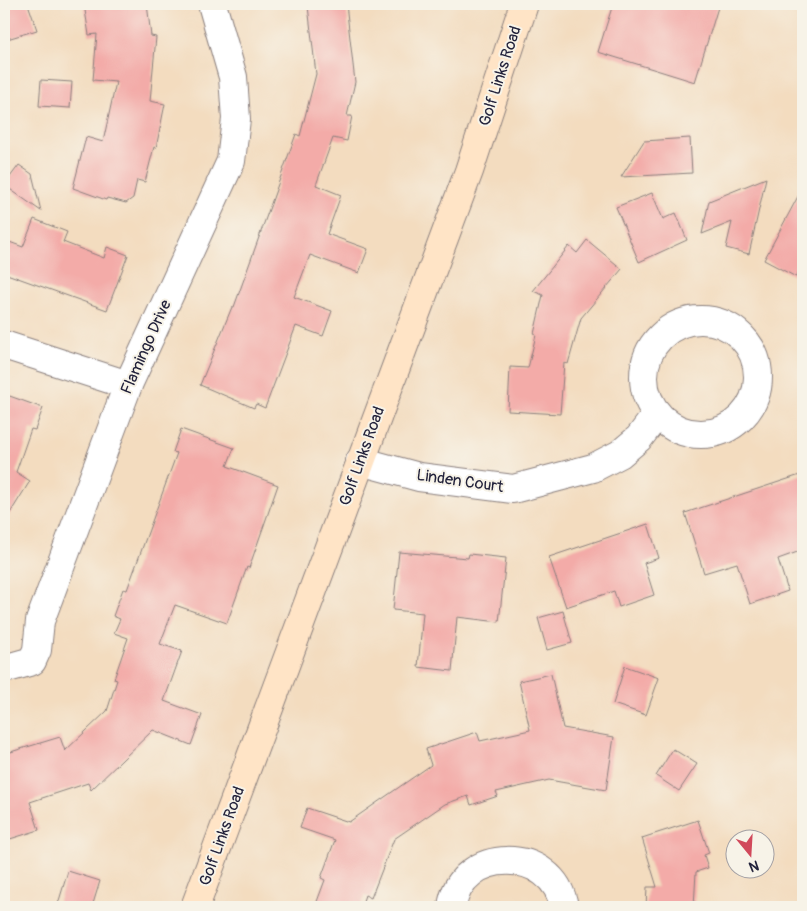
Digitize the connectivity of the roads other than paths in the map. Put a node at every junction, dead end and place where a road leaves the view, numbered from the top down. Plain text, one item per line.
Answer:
1 (212, 4) edge
2 (524, 4) edge
3 (4, 346) edge
4 (128, 385) junction
5 (657, 414) junction
6 (360, 461) junction
7 (4, 669) edge
8 (195, 907) edge
9 (452, 907) edge
10 (564, 907) edge

1 - 4 street, Flamingo Drive
2 - 6 main road, Golf Links Road
3 - 4 street
4 - 7 street, Flamingo Drive
5 - 5 street
5 - 6 street, Linden Court
6 - 8 main road, Golf Links Road
9 - 10 street

